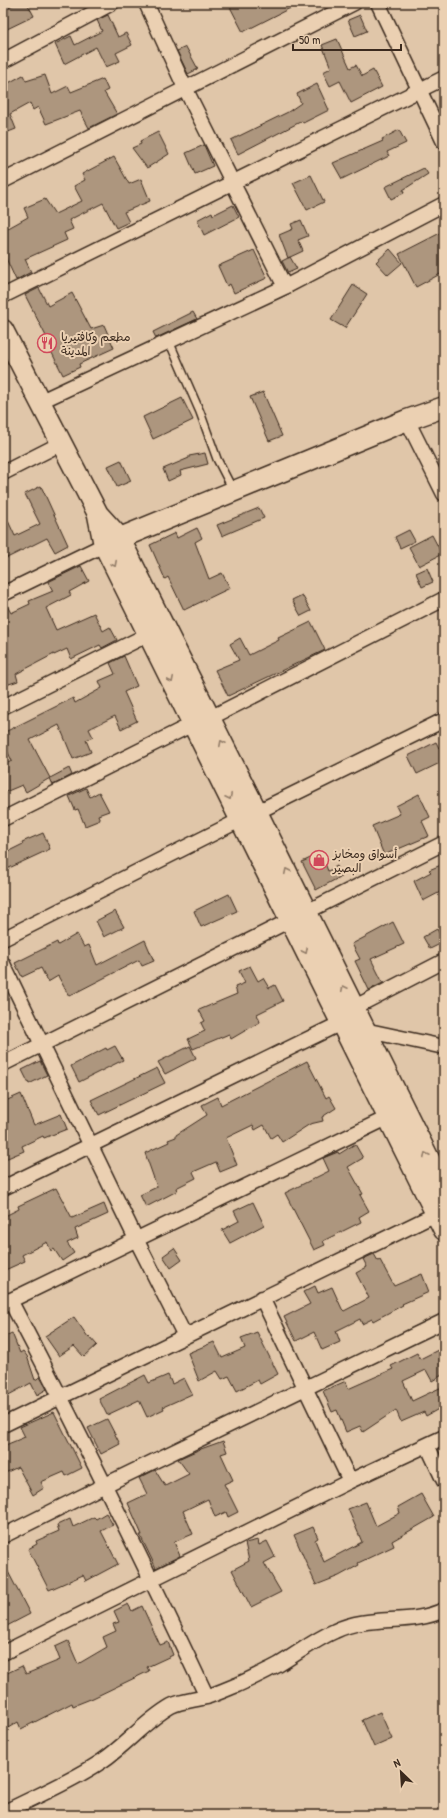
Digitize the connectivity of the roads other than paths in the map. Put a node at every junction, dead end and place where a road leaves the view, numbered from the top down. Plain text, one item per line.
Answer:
1 (112, 3) edge
2 (146, 3) edge
3 (354, 3) edge
4 (378, 3) edge
5 (3, 61) edge
6 (444, 78) edge
7 (186, 90) junction
8 (420, 90) junction
9 (444, 142) edge
10 (3, 181) edge
11 (233, 184) junction
12 (444, 204) edge
13 (285, 288) junction
14 (3, 296) edge
15 (3, 330) edge
16 (169, 341) junction
17 (9, 356) edge
18 (39, 402) junction
19 (444, 407) edge
20 (407, 420) junction
21 (60, 444) junction
22 (3, 473) edge
23 (233, 490) junction
24 (444, 494) edge
25 (111, 541) junction
26 (3, 594) edge
27 (444, 599) edge
28 (149, 634) junction
29 (3, 707) edge
30 (444, 720) edge
31 (202, 721) junction
32 (249, 816) junction
33 (3, 819) edge
34 (444, 843) edge
35 (298, 917) junction
36 (3, 939) edge
37 (444, 961) edge
38 (3, 964) edge
39 (347, 1015) junction
40 (364, 1030) junction
41 (43, 1045) junction
42 (444, 1047) edge
43 (3, 1064) edge
44 (388, 1117) junction
45 (91, 1145) junction
46 (3, 1188) edge
47 (444, 1190) edge
48 (440, 1222) edge
49 (136, 1239) junction
50 (262, 1298) junction
51 (7, 1302) edge
52 (444, 1321) edge
53 (185, 1336) junction
54 (306, 1388) junction
55 (61, 1397) junction
56 (3, 1425) edge
57 (444, 1437) edge
58 (427, 1445) junction
59 (350, 1481) junction
60 (444, 1481) edge
61 (105, 1485) junction
62 (3, 1536) edge
63 (152, 1580) junction
64 (444, 1610) edge
65 (3, 1653) edge
66 (207, 1697) junction
67 (3, 1813) edge

1 - 5 street
2 - 7 street
3 - 7 street
4 - 8 street
6 - 8 street
7 - 10 street
7 - 11 street
8 - 9 street
8 - 11 street
11 - 13 street
11 - 14 street
12 - 13 street
13 - 16 street
15 - 17 main road
16 - 18 street
16 - 23 lane
17 - 18 main road
18 - 21 main road
19 - 20 main road
20 - 23 main road
20 - 24 street
21 - 22 street
21 - 25 main road
23 - 25 main road
25 - 26 street
25 -> 28 main road
25 - 31 main road
27 - 31 street
28 - 29 street
28 -> 31 main road
30 - 32 street
31 - 32 main road
31 - 33 street
32 - 35 main road
32 - 36 street
34 - 35 street
35 - 39 main road
35 - 41 street
37 - 39 street
38 - 41 street
39 - 40 main road
39 - 44 main road
39 - 45 street
40 - 42 street
47 -> 40 main road
41 - 43 street
41 - 45 street
44 - 48 main road
44 - 49 street
45 - 46 street
45 - 49 street
48 - 50 street
49 - 51 street
49 - 53 street
50 - 53 street
50 - 54 street
51 - 55 street
52 - 54 street
53 - 55 street
54 - 59 street
54 - 61 street
55 - 56 street
55 - 61 street
57 - 58 street
58 - 59 street
58 - 60 street
59 - 63 street
61 - 62 street
61 - 63 street
63 - 65 street
63 - 66 street
64 - 66 street
66 - 67 street

